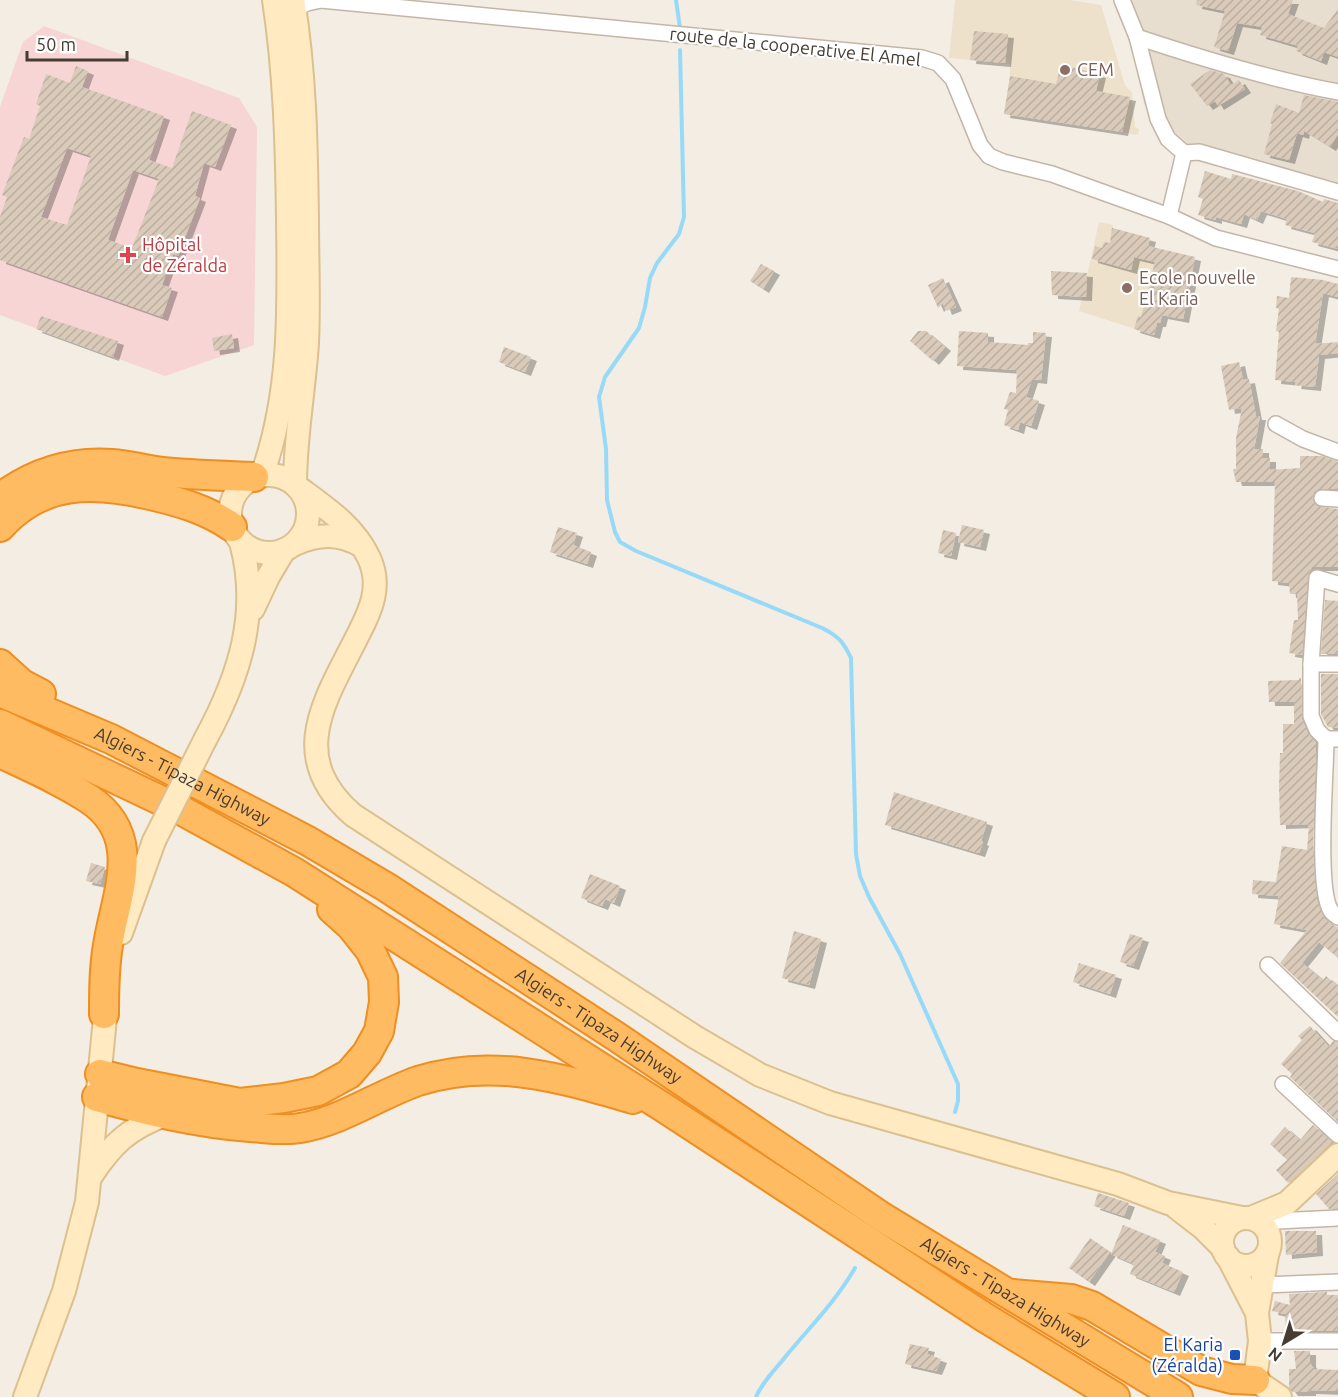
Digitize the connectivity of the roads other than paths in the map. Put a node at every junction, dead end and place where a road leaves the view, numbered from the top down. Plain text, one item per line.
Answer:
1 (274, 0) edge
2 (321, 0) edge
3 (1122, 0) edge
4 (294, 5) edge
5 (1137, 37) junction
6 (1338, 92) edge
7 (1184, 153) junction
8 (1338, 192) edge
9 (1169, 216) junction
10 (1338, 269) edge
11 (1276, 424) dead end
12 (1338, 452) edge
13 (258, 476) junction
14 (297, 486) junction
15 (0, 498) edge
16 (0, 527) edge
17 (237, 534) junction
18 (362, 546) junction
19 (289, 547) junction
20 (1338, 584) edge
21 (249, 618) junction
22 (0, 664) edge
23 (1311, 664) junction
24 (1338, 664) edge
25 (0, 692) edge
26 (0, 724) edge
27 (1332, 739) edge
28 (111, 740) junction
29 (0, 753) edge
30 (1332, 786) edge
31 (1330, 866) edge
32 (294, 872) junction
33 (1338, 917) edge
34 (1268, 964) dead end
35 (103, 1028) junction
36 (1338, 1033) edge
37 (137, 1083) junction
38 (1283, 1084) dead end
39 (99, 1086) junction
40 (666, 1109) junction
41 (165, 1115) junction
42 (1338, 1135) edge
43 (1338, 1155) edge
44 (90, 1177) junction
45 (1168, 1203) junction
46 (1246, 1218) junction
47 (1338, 1218) edge
48 (1275, 1228) junction
49 (1225, 1253) junction
50 (1338, 1282) edge
51 (1263, 1285) junction
52 (1009, 1294) junction
53 (1257, 1313) junction
54 (1260, 1341) junction
55 (1338, 1341) edge
56 (1255, 1380) junction
57 (25, 1397) edge
58 (1115, 1397) edge
59 (1178, 1397) edge
60 (1280, 1397) edge

1 - 13 main road
2 - 4 street, route de la cooperative El Amel
2 - 9 street, route de la cooperative El Amel
3 - 5 street
4 - 14 main road
5 - 6 street
5 - 7 street
7 - 8 street
7 - 9 street
9 - 10 street, route de la cooperative El Amel
11 - 12 street
13 - 14 main road
13 - 15 highway
13 - 17 main road
14 - 18 main road
14 - 19 main road
16 - 17 highway
17 - 19 main road
17 - 21 main road
18 - 19 main road
18 - 45 main road
19 - 21 main road
20 - 23 street
21 - 35 main road, bridge
22 - 28 highway
23 - 24 street
23 - 27 street
25 - 28 highway, Algiers - Tipaza Highway
26 - 32 highway, Algiers - Tipaza Highway
27 - 30 street
28 - 52 highway, Algiers - Tipaza Highway
29 - 35 highway
30 - 31 street
31 - 33 street
32 - 37 highway
32 - 40 highway, Algiers - Tipaza Highway
34 - 36 street
35 - 37 main road
35 - 39 main road
37 - 39 highway
38 - 42 street
39 - 41 highway
39 - 44 main road
40 - 41 highway
40 - 58 highway, Algiers - Tipaza Highway
41 - 44 main road
43 - 48 main road
44 - 57 main road
45 - 46 main road
45 - 49 main road
46 - 48 main road
46 - 48 main road
46 - 49 main road
47 - 48 street
48 - 49 main road
48 - 51 main road
49 - 53 main road
50 - 51 street
51 - 53 main road
52 - 56 highway
52 - 59 highway, Algiers - Tipaza Highway
53 - 54 main road
54 - 55 street
54 - 56 main road
56 - 60 main road

